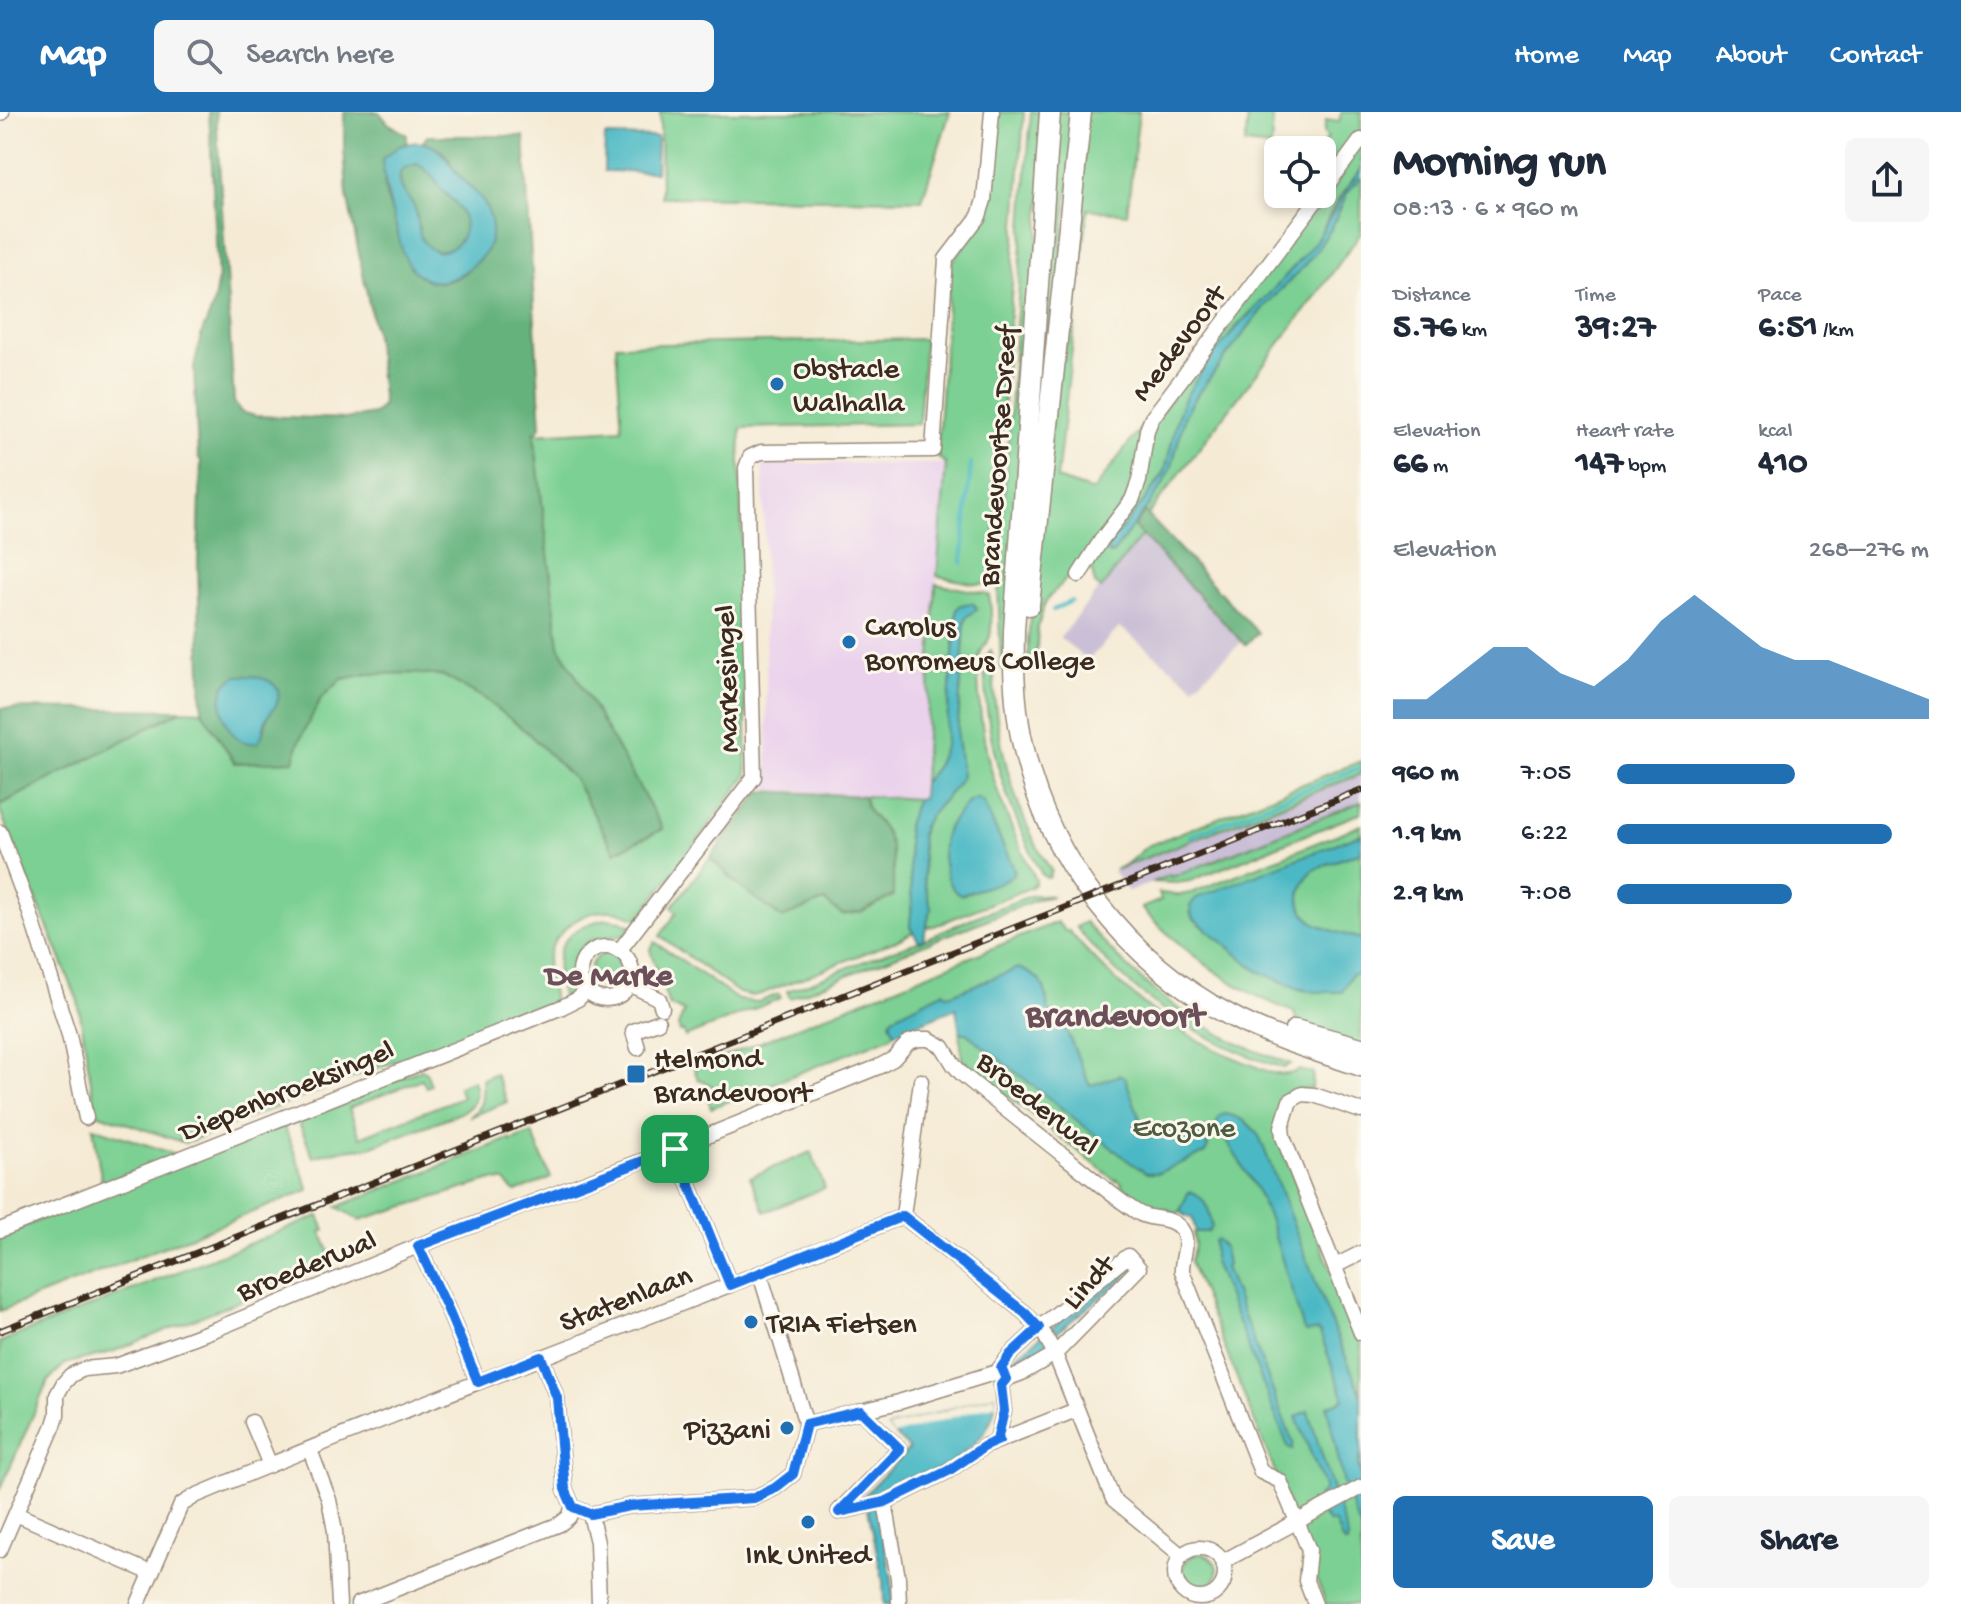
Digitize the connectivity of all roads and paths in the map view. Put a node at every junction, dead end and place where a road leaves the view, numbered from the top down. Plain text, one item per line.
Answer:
1 (992, 112) edge
2 (1050, 112) edge
3 (1081, 112) edge
4 (1361, 140) edge
5 (1336, 173) edge
6 (1310, 208) edge
7 (1079, 575) dead end
8 (0, 832) edge
9 (619, 951) junction
10 (629, 984) junction
11 (587, 990) junction
12 (638, 1048) dead end
13 (1361, 1048) edge
14 (1361, 1066) edge
15 (921, 1081) dead end
16 (1361, 1111) edge
17 (86, 1118) dead end
18 (675, 1149) junction
19 (903, 1216) junction
20 (0, 1230) edge
21 (418, 1246) junction
22 (1361, 1253) edge
23 (1335, 1266) junction
24 (760, 1274) junction
25 (730, 1285) junction
26 (1361, 1333) edge
27 (1047, 1339) junction
28 (541, 1357) junction
29 (1003, 1374) junction
30 (478, 1382) junction
31 (1076, 1410) junction
32 (861, 1411) junction
33 (252, 1422) dead end
34 (806, 1424) junction
35 (999, 1440) junction
36 (310, 1450) junction
37 (270, 1465) junction
38 (1361, 1487) edge
39 (876, 1504) junction
40 (573, 1507) junction
41 (16, 1514) junction
42 (590, 1514) junction
43 (1298, 1522) junction
44 (0, 1550) edge
45 (1182, 1556) junction
46 (1222, 1562) junction
47 (151, 1573) junction
48 (1197, 1601) edge
49 (138, 1604) edge
50 (339, 1604) edge
51 (358, 1604) edge
52 (599, 1604) edge
53 (899, 1604) edge
54 (1315, 1604) edge

1 - 9 street, Markesingel
2 - 14 main road, Brandevoortse Dreef
3 - 13 main road, Brandevoortse Dreef
4 - 5 street, Medevoort
6 - 7 street, Medevoort
8 - 17 street
9 - 10 street
9 - 11 street
10 - 11 street
10 - 12 street
11 - 20 street, Diepenbroeksingel
15 - 19 street
16 - 23 street
18 - 21 street, Broederwal
18 - 25 street
18 - 43 street, Broederwal
19 - 24 street, Statenlaan
19 - 27 street
21 - 30 street
21 - 41 street, Broederwal
22 - 23 street
23 - 26 street
24 - 25 street, Statenlaan
24 - 34 street
25 - 28 street, Statenlaan
27 - 27 street, Lindt
27 - 29 street
27 - 29 street
27 - 31 street
28 - 30 street, Statenlaan
28 - 40 street
29 - 32 street
29 - 35 street
30 - 36 street, Statenlaan
31 - 35 street
31 - 45 street
32 - 34 street
32 - 39 street
33 - 37 street
34 - 42 street
35 - 39 street
36 - 37 street, Statenlaan
36 - 50 street
37 - 47 street, Statenlaan
38 - 43 street
39 - 53 street
40 - 42 street
40 - 51 street
41 - 44 street, Broederwal
41 - 47 street
42 - 52 street
43 - 46 street
43 - 54 street
45 - 46 street
45 - 48 street
46 - 48 street
47 - 49 street, Statenlaan

